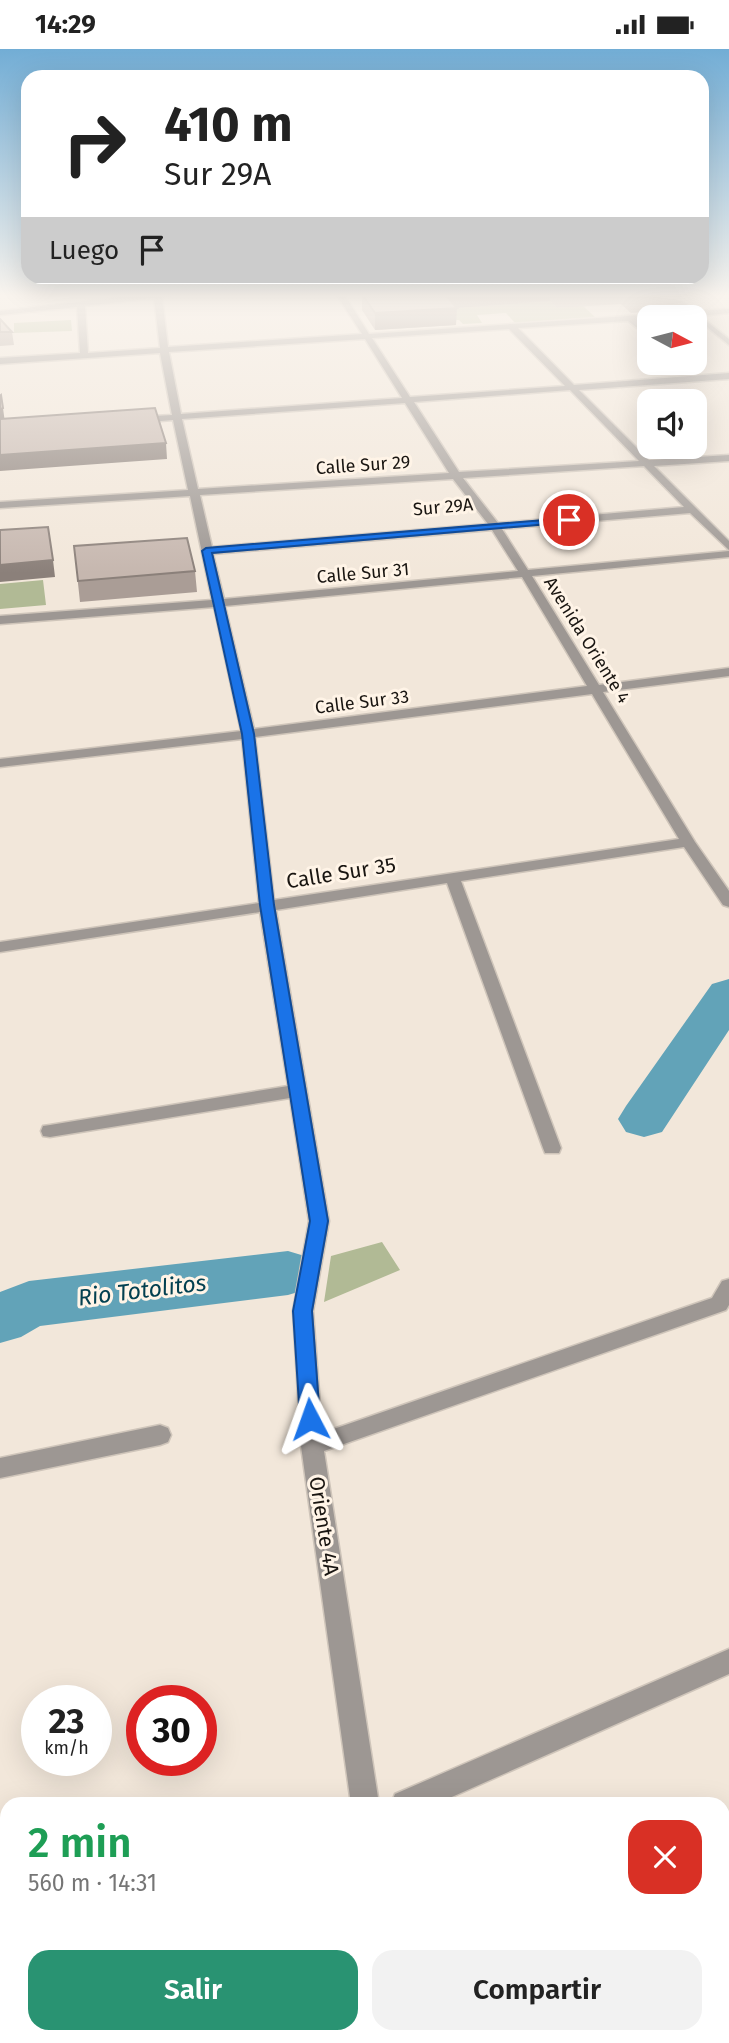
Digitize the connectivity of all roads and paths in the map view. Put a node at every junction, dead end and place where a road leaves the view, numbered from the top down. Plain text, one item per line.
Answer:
1 (171, 387) edge
2 (401, 387) edge
3 (570, 387) joint
4 (409, 399) junction
5 (177, 417) junction
6 (122, 421) edge
7 (729, 459) edge
8 (646, 464) junction
9 (457, 477) junction
10 (194, 493) junction
11 (0, 505) edge
12 (688, 507) junction
13 (493, 524) junction
14 (206, 547) junction
15 (729, 547) edge
16 (729, 554) edge
17 (526, 575) junction
18 (220, 603) junction
19 (0, 620) edge
20 (729, 672) edge
21 (598, 689) junction
22 (248, 734) junction
23 (0, 763) edge
24 (688, 842) junction
25 (452, 877) junction
26 (729, 902) edge
27 (267, 905) junction
28 (0, 947) edge
29 (299, 1090) junction
30 (50, 1131) dead end
31 (552, 1148) dead end
32 (729, 1287) edge
33 (160, 1435) dead end
34 (312, 1446) junction
35 (0, 1468) edge
36 (729, 1661) edge
37 (364, 1797) edge
38 (421, 1797) edge

1 - 5 street, Oriente 4A
2 - 4 street, Avenida Oriente 4
3 - 4 street
3 - 8 street
4 - 5 street
4 - 9 street, Avenida Oriente 4
5 - 6 street
5 - 10 street, Oriente 4A
7 - 8 street, Calle Sur 29
8 - 9 street, Calle Sur 29
8 - 12 street
9 - 10 street, Calle Sur 29
9 - 13 street, Avenida Oriente 4
10 - 11 street, Calle Sur 29
10 - 14 street, Oriente 4A
12 - 13 street, Sur 29A
12 - 15 street
13 - 14 street, Sur 29A
13 - 17 street, Avenida Oriente 4
14 - 18 street, Oriente 4A
16 - 17 street, Calle Sur 31
17 - 18 street, Calle Sur 31
17 - 21 street, Avenida Oriente 4
18 - 19 street, Calle Sur 31
18 - 22 street, Oriente 4A
20 - 21 street, Calle Sur 33
21 - 22 street, Calle Sur 33
21 - 24 street, Avenida Oriente 4
22 - 23 street, Calle Sur 33
22 - 27 street, Oriente 4A
24 - 25 street, Calle Sur 35
24 - 26 street, Avenida Oriente 4
25 - 27 street, Calle Sur 35
25 - 31 street
27 - 28 street, Calle Sur 35
27 - 29 street, Oriente 4A
29 - 30 street
29 - 34 street, Oriente 4A
32 - 34 street
33 - 35 street
34 - 37 street, Oriente 4A
36 - 38 street

